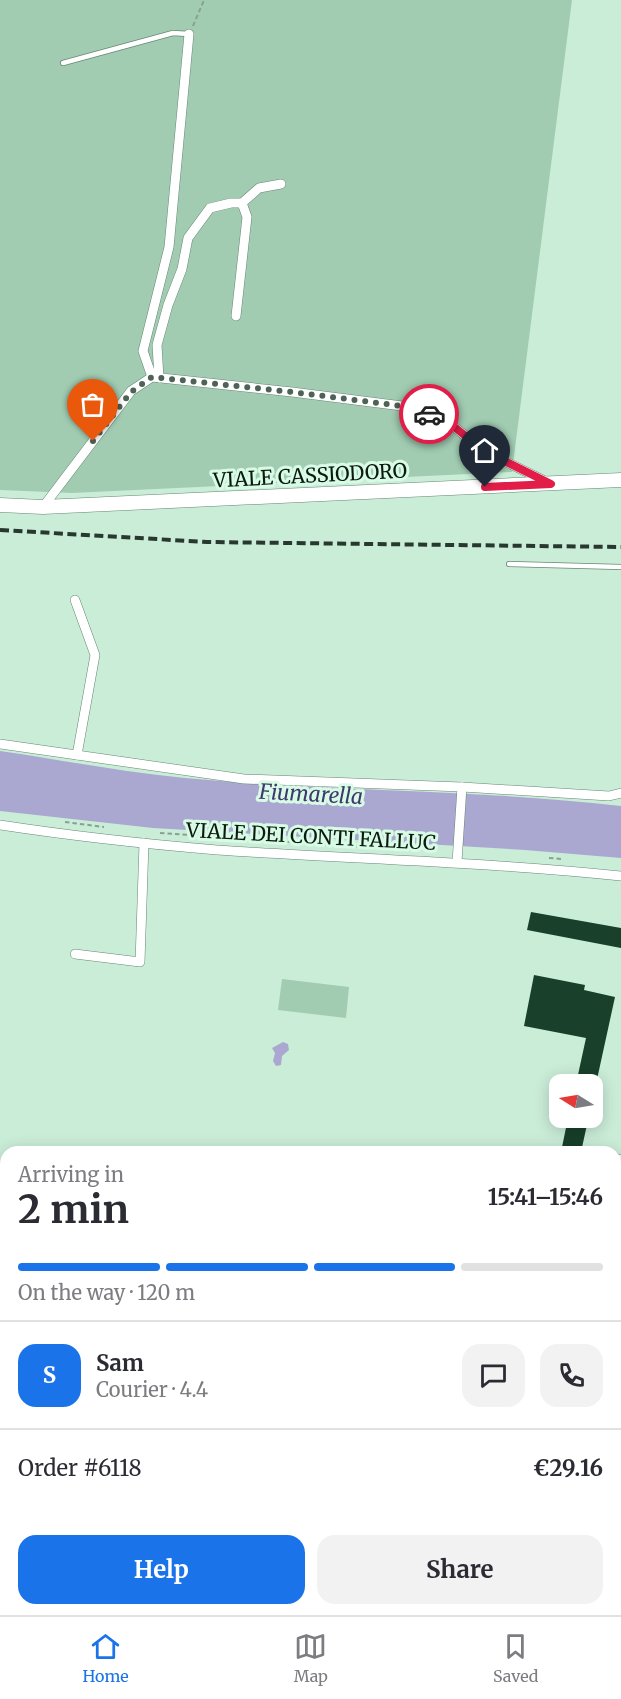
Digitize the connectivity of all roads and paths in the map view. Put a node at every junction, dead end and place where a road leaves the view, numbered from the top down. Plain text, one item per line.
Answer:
1 (204, 0) edge
2 (189, 34) junction
3 (63, 63) dead end
4 (281, 184) dead end
5 (242, 203) junction
6 (236, 316) dead end
7 (156, 378) junction
8 (621, 480) edge
9 (551, 484) junction
10 (0, 505) edge
11 (43, 507) junction
12 (509, 564) dead end
13 (621, 567) edge
14 (75, 600) dead end
15 (0, 744) edge
16 (77, 755) junction
17 (462, 790) junction
18 (621, 793) edge
19 (609, 796) junction
20 (621, 798) edge
21 (56, 821) dead end
22 (0, 825) edge
23 (111, 828) dead end
24 (156, 833) dead end
25 (144, 843) junction
26 (365, 847) dead end
27 (456, 862) junction
28 (621, 876) edge
29 (75, 954) dead end

1 - 2 path
2 - 3 lane
2 - 7 street
4 - 5 street
5 - 6 street
5 - 7 street
7 - 9 street
7 - 11 street
8 - 9 main road, VIALE CASSIODORO
9 - 11 main road, VIALE CASSIODORO
10 - 11 main road, VIALE CASSIODORO
12 - 13 lane
14 - 16 street
15 - 16 street
16 - 17 street
17 - 19 street
17 - 27 street
18 - 19 street
19 - 20 street
21 - 23 path
22 - 25 street, VIALE DEI CONTI FALLUC
24 - 26 path
25 - 27 street, VIALE DEI CONTI FALLUC
25 - 29 street
27 - 28 street, VIALE DEI CONTI FALLUC

